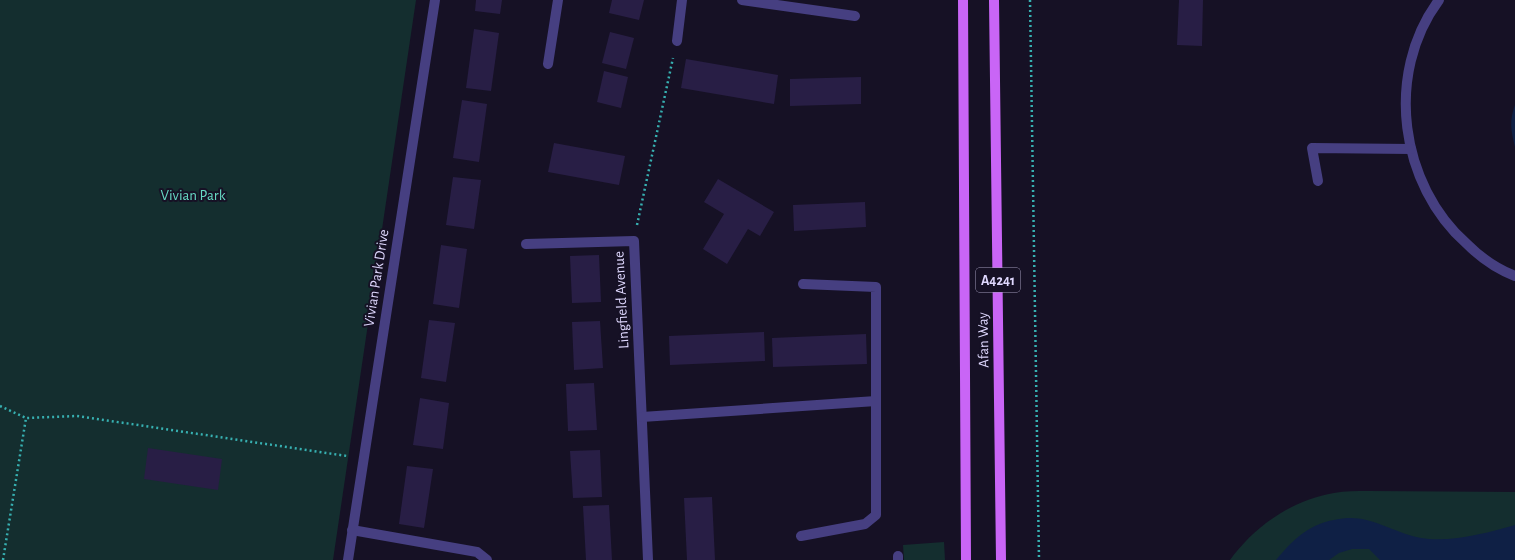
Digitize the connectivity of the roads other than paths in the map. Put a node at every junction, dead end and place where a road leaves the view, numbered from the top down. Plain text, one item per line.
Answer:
1 (435, 0) edge
2 (558, 0) edge
3 (682, 0) edge
4 (742, 0) edge
5 (963, 0) edge
6 (994, 0) edge
7 (1439, 0) edge
8 (855, 16) dead end
9 (677, 42) road end
10 (548, 64) dead end
11 (1411, 149) junction
12 (1318, 181) dead end
13 (526, 244) dead end
14 (1515, 276) edge
15 (803, 284) dead end
16 (876, 401) junction
17 (642, 417) junction
18 (352, 530) junction
19 (801, 536) dead end
20 (348, 560) edge
21 (487, 560) edge
22 (648, 560) edge
23 (966, 560) edge
24 (1001, 560) edge

1 - 18 street, Vivian Park Drive
2 - 10 street
3 - 9 street
4 - 8 street
5 - 23 main road, Afan Way / A4241
6 - 24 main road, Afan Way / A4241
7 - 11 street
11 - 12 street
11 - 14 street
13 - 17 street, Lingfield Avenue
15 - 16 street
16 - 17 street
16 - 19 street
17 - 22 street, Lingfield Avenue
18 - 20 street, Vivian Park Drive
18 - 21 street

